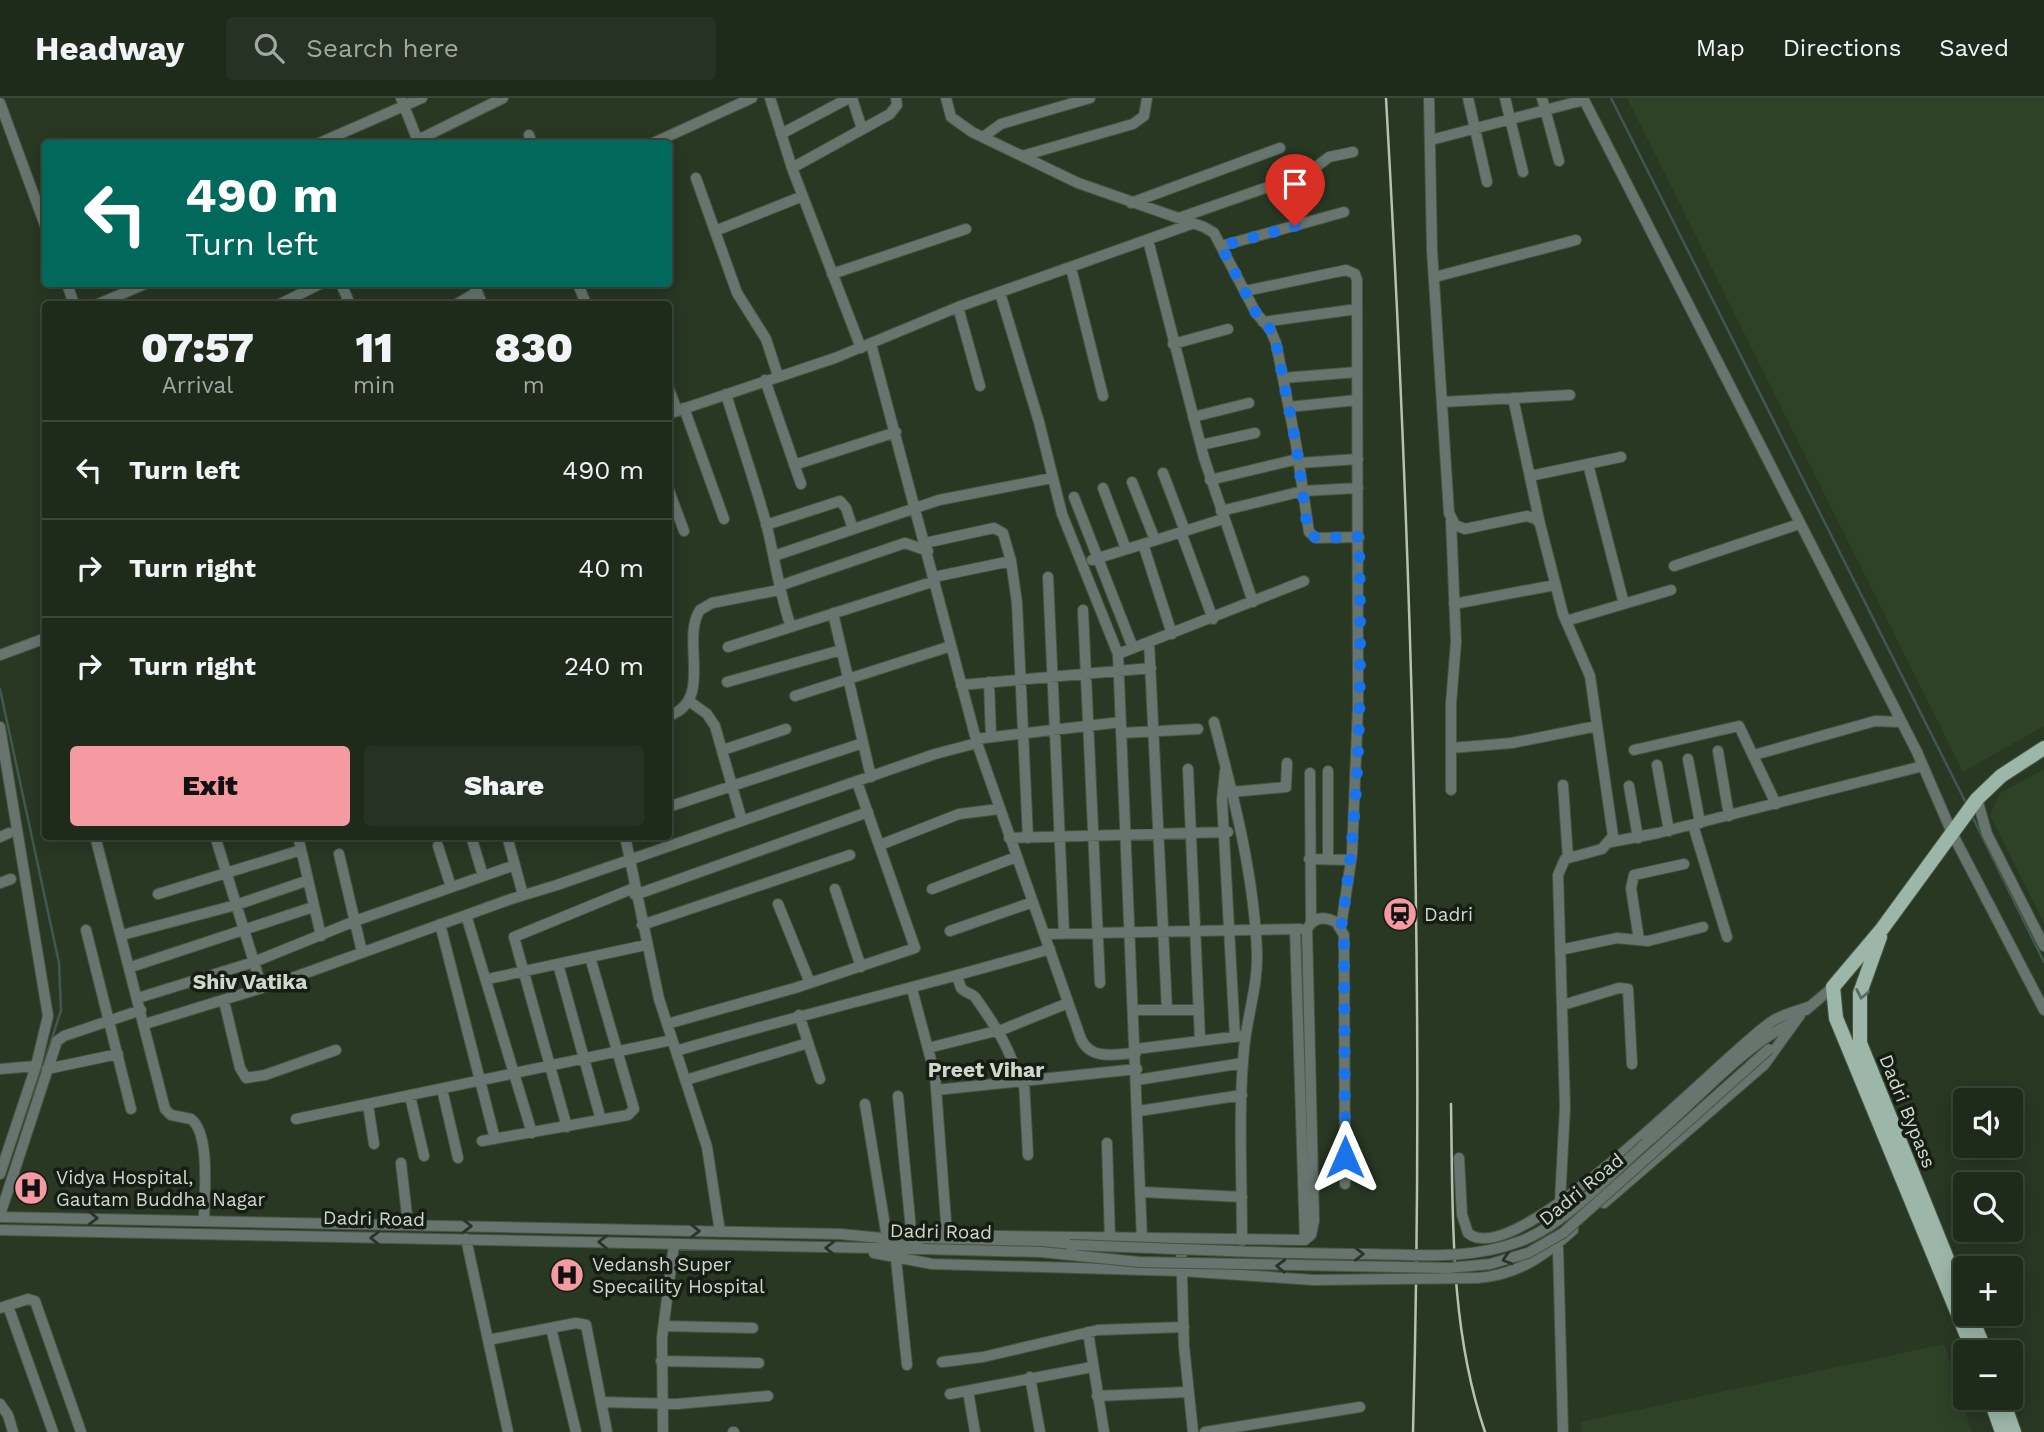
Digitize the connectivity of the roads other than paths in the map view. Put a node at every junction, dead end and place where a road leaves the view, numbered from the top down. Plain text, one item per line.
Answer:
1 (422, 98) edge
2 (503, 98) edge
3 (752, 98) edge
4 (821, 98) edge
5 (850, 98) edge
6 (896, 98) edge
7 (946, 98) edge
8 (1089, 98) edge
9 (1147, 98) edge
10 (1429, 98) edge
11 (1468, 98) edge
12 (1505, 98) edge
13 (1542, 98) edge
14 (772, 99) edge
15 (1583, 99) edge
16 (402, 102) edge
17 (0, 103) edge
18 (826, 110) junction
19 (1545, 110) junction
20 (1510, 119) junction
21 (1474, 128) junction
22 (862, 129) junction
23 (781, 134) junction
24 (983, 137) junction
25 (1431, 139) junction
26 (325, 140) edge
27 (417, 140) edge
28 (422, 140) edge
29 (660, 140) edge
30 (1280, 148) dead end
31 (1353, 152) dead end
32 (1022, 156) junction
33 (1559, 161) dead end
34 (792, 168) junction
35 (1523, 172) dead end
36 (696, 178) dead end
37 (1487, 182) dead end
38 (803, 197) junction
39 (1131, 203) junction
40 (1344, 212) dead end
41 (42, 217) edge
42 (1179, 218) junction
43 (1194, 223) junction
44 (966, 229) dead end
45 (715, 231) junction
46 (1148, 240) junction
47 (1576, 240) dead end
48 (1221, 246) junction
49 (1071, 268) junction
50 (832, 274) junction
51 (1435, 277) junction
52 (138, 287) edge
53 (314, 287) edge
54 (476, 288) edge
55 (1245, 291) junction
56 (1000, 293) junction
57 (105, 301) edge
58 (286, 301) edge
59 (461, 301) edge
60 (958, 307) junction
61 (1357, 309) junction
62 (1263, 322) junction
63 (1228, 329) dead end
64 (1173, 344) junction
65 (866, 346) junction
66 (1357, 372) junction
67 (778, 376) junction
68 (1283, 378) junction
69 (765, 380) junction
70 (980, 386) dead end
71 (726, 394) junction
72 (1570, 395) dead end
73 (1103, 396) dead end
74 (1513, 398) junction
75 (1357, 400) junction
76 (1442, 402) junction
77 (1249, 403) dead end
78 (1289, 407) junction
79 (677, 411) edge
80 (1193, 417) junction
81 (896, 432) junction
82 (1255, 433) dead end
83 (1200, 445) junction
84 (1621, 457) dead end
85 (1358, 458) junction
86 (1298, 461) junction
87 (1588, 464) junction
88 (794, 465) junction
89 (1163, 473) dead end
90 (1530, 476) junction
91 (1052, 478) junction
92 (1210, 480) junction
93 (1132, 481) dead end
94 (801, 484) dead end
95 (1104, 488) dead end
96 (1358, 488) junction
97 (1303, 491) junction
98 (1074, 497) dead end
99 (672, 499) edge
100 (916, 507) junction
101 (1222, 515) junction
102 (724, 519) dead end
103 (1451, 520) junction
104 (1540, 524) junction
105 (1799, 524) junction
106 (766, 526) junction
107 (853, 529) junction
108 (684, 531) dead end
109 (1183, 532) junction
110 (1359, 537) junction
111 (1149, 542) junction
112 (927, 547) junction
113 (1126, 549) junction
114 (774, 556) junction
115 (1098, 558) junction
116 (1011, 561) junction
117 (1083, 563) junction
118 (1674, 566) dead end
119 (1048, 577) dead end
120 (934, 579) junction
121 (1304, 582) dead end
122 (1555, 585) junction
123 (779, 588) junction
124 (1671, 590) dead end
125 (1253, 602) junction
126 (1454, 604) junction
127 (1624, 604) junction
128 (1083, 610) dead end
129 (833, 613) junction
130 (1213, 618) junction
131 (1566, 621) junction
132 (791, 627) junction
133 (1172, 634) junction
134 (42, 639) edge
135 (1149, 642) junction
136 (951, 646) junction
137 (728, 647) dead end
138 (1133, 648) junction
139 (841, 650) junction
140 (1118, 654) junction
141 (0, 655) edge
142 (1151, 668) junction
143 (1119, 671) junction
144 (1086, 674) junction
145 (1053, 677) junction
146 (848, 679) junction
147 (1021, 679) junction
148 (727, 682) dead end
149 (989, 682) junction
150 (961, 685) junction
151 (795, 696) dead end
152 (689, 701) junction
153 (672, 714) edge
154 (1214, 722) dead end
155 (1901, 722) junction
156 (1088, 726) junction
157 (1597, 726) junction
158 (0, 727) edge
159 (1121, 727) junction
160 (786, 729) dead end
161 (1056, 729) junction
162 (1198, 729) dead end
163 (1154, 731) junction
164 (1024, 733) junction
165 (991, 737) junction
166 (977, 741) junction
167 (863, 743) junction
168 (1451, 747) junction
169 (2044, 748) edge
170 (723, 750) junction
171 (1634, 750) dead end
172 (1718, 751) dead end
173 (1754, 755) junction
174 (1688, 760) dead end
175 (1287, 763) dead end
176 (1657, 765) dead end
177 (1923, 766) junction
178 (1226, 768) junction
179 (1188, 769) dead end
180 (1328, 771) dead end
181 (1310, 773) dead end
182 (872, 777) junction
183 (857, 782) junction
184 (1563, 785) dead end
185 (733, 786) junction
186 (1629, 786) dead end
187 (1451, 790) dead end
188 (1232, 792) junction
189 (1973, 803) junction
190 (1776, 804) junction
191 (672, 806) edge
192 (999, 809) junction
193 (868, 812) junction
194 (1729, 816) junction
195 (742, 821) junction
196 (1696, 824) junction
197 (1669, 831) junction
198 (1953, 831) junction
199 (1224, 832) junction
200 (1241, 832) junction
201 (1191, 833) junction
202 (1160, 834) junction
203 (1094, 835) junction
204 (1126, 835) junction
205 (1062, 837) junction
206 (1009, 838) junction
207 (1028, 838) junction
208 (1638, 838) junction
209 (96, 840) edge
210 (216, 840) edge
211 (299, 840) edge
212 (472, 840) edge
213 (507, 840) edge
214 (626, 840) edge
215 (1611, 842) junction
216 (880, 845) junction
217 (438, 846) dead end
218 (301, 850) junction
219 (339, 853) dead end
220 (850, 855) dead end
221 (1016, 857) junction
222 (1568, 858) junction
223 (1309, 859) junction
224 (1328, 859) junction
225 (629, 860) junction
226 (1351, 860) junction
227 (1684, 864) dead end
228 (515, 865) junction
229 (226, 873) junction
230 (483, 876) junction
231 (306, 881) junction
232 (451, 887) junction
233 (835, 889) dead end
234 (932, 889) dead end
235 (635, 891) junction
236 (158, 894) dead end
237 (523, 895) junction
238 (1033, 902) junction
239 (778, 904) dead end
240 (236, 905) junction
241 (313, 908) junction
242 (466, 915) junction
243 (355, 921) junction
244 (440, 924) junction
245 (642, 925) junction
246 (1304, 926) junction
247 (1341, 927) junction
248 (1703, 927) dead end
249 (1255, 928) junction
250 (1195, 929) junction
251 (1227, 929) junction
252 (1882, 929) junction
253 (86, 930) dead end
254 (1162, 930) junction
255 (950, 931) dead end
256 (1130, 931) junction
257 (244, 932) junction
258 (1098, 932) junction
259 (1064, 933) junction
260 (1044, 934) junction
261 (122, 936) junction
262 (321, 936) junction
263 (1727, 937) dead end
264 (1639, 940) junction
265 (646, 945) junction
266 (2044, 946) edge
267 (1050, 948) junction
268 (1560, 950) junction
269 (362, 952) junction
270 (590, 957) junction
271 (254, 962) junction
272 (558, 964) junction
273 (131, 967) junction
274 (861, 967) junction
275 (523, 971) junction
276 (957, 976) junction
277 (488, 979) junction
278 (810, 983) junction
279 (1100, 983) dead end
280 (1833, 987) junction
281 (262, 988) junction
282 (912, 989) junction
283 (138, 998) junction
284 (224, 1001) junction
285 (1068, 1003) junction
286 (1563, 1005) junction
287 (1811, 1006) junction
288 (141, 1010) junction
289 (1134, 1010) junction
290 (1167, 1010) junction
291 (1199, 1010) junction
292 (2044, 1010) edge
293 (799, 1015) junction
294 (1796, 1019) junction
295 (110, 1020) junction
296 (145, 1024) junction
297 (667, 1024) junction
298 (997, 1031) junction
299 (1240, 1036) junction
300 (1200, 1039) junction
301 (808, 1043) junction
302 (674, 1045) junction
303 (928, 1048) junction
304 (336, 1050) dead end
305 (619, 1051) junction
306 (1136, 1051) junction
307 (118, 1054) junction
308 (583, 1059) junction
309 (1243, 1063) junction
310 (1632, 1064) dead end
311 (548, 1067) junction
312 (42, 1068) junction
313 (0, 1069) edge
314 (515, 1074) junction
315 (1137, 1075) junction
316 (820, 1079) dead end
317 (686, 1080) junction
318 (1021, 1081) junction
319 (481, 1082) junction
320 (442, 1089) junction
321 (936, 1090) junction
322 (1242, 1095) junction
323 (410, 1096) junction
324 (898, 1096) dead end
325 (865, 1104) dead end
326 (368, 1105) junction
327 (131, 1109) dead end
328 (1139, 1111) junction
329 (296, 1119) dead end
330 (601, 1120) junction
331 (567, 1127) junction
332 (532, 1133) junction
333 (495, 1139) junction
334 (482, 1141) dead end
335 (1107, 1143) dead end
336 (374, 1144) dead end
337 (1028, 1155) dead end
338 (424, 1156) dead end
339 (458, 1158) dead end
340 (1459, 1158) dead end
341 (401, 1163) dead end
342 (0, 1174) edge
343 (1345, 1184) dead end
344 (1142, 1192) junction
345 (1242, 1197) junction
346 (1560, 1202) junction
347 (0, 1216) edge
348 (204, 1221) junction
349 (408, 1224) junction
350 (0, 1230) edge
351 (720, 1232) junction
352 (947, 1235) junction
353 (911, 1237) junction
354 (887, 1238) junction
355 (1110, 1239) junction
356 (466, 1240) junction
357 (1142, 1240) junction
358 (1180, 1241) junction
359 (1242, 1241) junction
360 (674, 1244) junction
361 (853, 1248) junction
362 (1558, 1248) dead end
363 (897, 1259) junction
364 (1182, 1271) junction
365 (1953, 1273) edge
366 (4, 1307) edge
367 (664, 1325) junction
368 (1184, 1327) junction
369 (551, 1328) junction
370 (753, 1328) dead end
371 (1088, 1332) junction
372 (488, 1340) junction
373 (1968, 1340) edge
374 (661, 1361) junction
375 (942, 1362) dead end
376 (759, 1363) dead end
377 (907, 1365) dead end
378 (1092, 1367) junction
379 (1030, 1377) junction
380 (968, 1391) junction
381 (1187, 1392) junction
382 (950, 1394) dead end
383 (768, 1395) dead end
384 (1097, 1396) junction
385 (601, 1402) junction
386 (0, 1404) edge
387 (660, 1404) junction
388 (1360, 1406) dead end
389 (1994, 1410) edge
390 (2006, 1410) edge
391 (13, 1432) edge
392 (53, 1432) edge
393 (81, 1432) edge
394 (508, 1432) edge
395 (576, 1432) edge
396 (602, 1432) edge
397 (607, 1432) edge
398 (663, 1432) edge
399 (975, 1432) edge
400 (1040, 1432) edge
401 (1104, 1432) edge
402 (1193, 1432) edge
403 (1205, 1432) edge
404 (1563, 1432) edge
405 (2002, 1432) edge
406 (2014, 1432) edge

1 - 16 street
2 - 28 street
3 - 29 street
4 - 18 street
5 - 18 street
5 - 22 street
6 - 22 street
7 - 24 street
8 - 24 street
9 - 32 street
10 - 25 street
11 - 21 street
12 - 20 street
13 - 19 street
14 - 23 street
15 - 19 street
15 - 105 street
16 - 26 street
16 - 27 street
17 - 41 street
18 - 23 street
19 - 20 street
19 - 33 street
20 - 21 street
20 - 35 street
21 - 25 street
21 - 37 street
22 - 34 street
23 - 34 street
24 - 32 street
25 - 51 street
30 - 39 street
31 - 42 street
32 - 39 street
34 - 38 street
36 - 45 street
38 - 45 street
38 - 50 street
39 - 42 street
40 - 48 street
42 - 43 street
43 - 46 street
43 - 48 street
44 - 50 street
45 - 67 street
46 - 49 street
46 - 64 street
47 - 51 street
48 - 55 street
49 - 56 street
49 - 73 street
50 - 65 street
51 - 76 street
52 - 57 street
53 - 58 street
54 - 59 street
55 - 61 street
55 - 62 street
56 - 60 street
56 - 91 street
60 - 65 street
60 - 70 street
61 - 62 street
61 - 66 street
62 - 68 street
63 - 64 street
64 - 80 street
65 - 67 street
65 - 81 street
66 - 68 street
66 - 75 street
67 - 69 street
68 - 78 street
69 - 71 street
69 - 88 street
71 - 79 street
71 - 106 street
72 - 74 street
74 - 76 street
74 - 90 street
75 - 78 street
75 - 85 street
76 - 103 street
77 - 80 street
78 - 86 street
79 - 102 street
80 - 83 street
81 - 88 street
81 - 100 street
82 - 83 street
83 - 92 street
84 - 87 street
85 - 86 street
85 - 96 street
86 - 92 street
86 - 97 street
87 - 90 street
87 - 127 street
88 - 94 street
89 - 109 street
90 - 104 street
91 - 100 street
91 - 117 street
92 - 101 street
93 - 111 street
95 - 113 street
96 - 97 street
96 - 110 street
97 - 101 street
97 - 110 street
98 - 115 street
99 - 108 street
100 - 107 street
100 - 112 street
101 - 109 street
101 - 125 street
103 - 104 street
103 - 126 street
104 - 122 street
105 - 118 street
105 - 155 street
106 - 107 street
106 - 114 street
107 - 114 street
109 - 111 street
109 - 130 street
110 - 226 street
111 - 113 street
111 - 133 street
112 - 116 street
112 - 120 street
112 - 123 street
113 - 115 street
114 - 123 street
115 - 117 street
115 - 138 street
116 - 120 street
116 - 147 street
117 - 140 street
119 - 145 street
120 - 129 street
120 - 136 street
121 - 125 street
122 - 126 street
122 - 131 street
123 - 132 street
123 - 152 street
124 - 127 street
125 - 130 street
126 - 168 street
127 - 131 street
128 - 144 street
129 - 132 street
129 - 139 street
130 - 133 street
131 - 157 street
132 - 137 street
133 - 135 street
134 - 141 street
135 - 138 street
135 - 142 street
136 - 146 street
136 - 150 street
138 - 140 street
139 - 146 street
139 - 148 street
140 - 143 street
142 - 143 street
142 - 163 street
143 - 144 street
143 - 159 street
144 - 145 street
144 - 156 street
145 - 147 street
145 - 161 street
146 - 151 street
146 - 167 street
147 - 149 street
147 - 164 street
149 - 150 street
149 - 165 street
150 - 166 street
152 - 153 street
152 - 170 street
154 - 178 street
155 - 173 street
155 - 177 street
156 - 159 street
156 - 161 street
156 - 203 street
157 - 168 street
157 - 215 street
158 - 312 street
159 - 163 street
159 - 204 street
160 - 170 street
161 - 164 street
161 - 205 street
162 - 163 street
163 - 202 street
164 - 165 street
164 - 207 street
165 - 166 street
166 - 182 street
166 - 192 street
167 - 182 street
167 - 185 street
168 - 187 street
169 - 189 main road, Dadri Road
170 - 185 street
171 - 173 street
172 - 194 street
173 - 190 street
174 - 196 street
175 - 188 street
176 - 197 street
177 - 190 street
177 - 198 street
178 - 188 street
178 - 199 street
179 - 201 street
180 - 224 street
181 - 223 street
182 - 183 street
183 - 193 street
183 - 195 street
184 - 222 street
185 - 191 street
185 - 195 street
186 - 208 street
188 - 200 street
189 - 198 main road, Dadri Road
189 - 266 street
190 - 194 street
192 - 206 street
192 - 216 street
193 - 216 street
193 - 235 street
194 - 196 street
195 - 225 street
196 - 197 street
196 - 263 street
197 - 208 street
198 - 252 main road, Dadri Road
198 - 292 street
199 - 200 street
199 - 201 street
199 - 251 street
200 - 249 street
201 - 202 street
201 - 250 street
202 - 204 street
202 - 254 street
203 - 204 street
203 - 205 street
203 - 258 street
204 - 256 street
205 - 207 street
205 - 259 street
206 - 207 street
206 - 221 street
208 - 215 street
209 - 261 street
210 - 229 street
211 - 218 street
212 - 230 street
213 - 228 street
214 - 225 street
215 - 222 street
216 - 274 street
217 - 232 street
218 - 229 street
218 - 231 street
219 - 243 street
220 - 245 street
221 - 234 street
221 - 238 street
222 - 268 street
223 - 224 street
223 - 246 street
224 - 226 street
225 - 235 street
225 - 237 street
226 - 247 street
227 - 264 street
228 - 230 street
228 - 237 street
229 - 236 street
229 - 240 street
230 - 232 street
231 - 240 street
231 - 241 street
232 - 243 street
233 - 274 street
235 - 245 street
235 - 275 street
237 - 242 street
238 - 255 street
238 - 260 street
239 - 278 street
240 - 257 street
240 - 261 street
241 - 257 street
241 - 262 street
242 - 244 street
242 - 277 street
243 - 262 street
243 - 269 street
244 - 269 street
244 - 319 street
245 - 265 street
246 - 247 street
246 - 249 street
246 - 359 street
247 - 343 street
248 - 264 street
249 - 251 street
249 - 299 street
250 - 251 street
250 - 254 street
250 - 291 street
251 - 299 street
252 - 280 main road, Dadri Road
252 -> 365 main road, Dadri Bypass
253 - 295 street
254 - 256 street
254 - 290 street
256 - 258 street
256 - 289 street
257 - 271 street
257 - 273 street
258 - 259 street
258 - 279 street
259 - 260 street
260 - 267 street
261 - 273 street
262 - 271 street
264 - 268 street
265 - 270 street
265 - 297 street
267 - 276 street
267 - 285 street
268 - 286 street
269 - 281 street
270 - 272 street
270 - 305 street
271 - 281 street
271 - 283 street
272 - 275 street
272 - 308 street
273 - 283 street
274 - 278 street
275 - 277 street
275 - 311 street
276 - 282 street
276 - 298 street
277 - 314 street
278 - 297 street
280 - 287 street, Dadri Road
280 - 373 main road, Dadri Bypass
281 - 284 street
282 - 293 street
282 - 303 street
283 - 288 street
284 - 296 street
284 - 304 street
285 - 298 street
285 - 306 street
286 - 310 street
286 - 346 street
287 - 294 street, Dadri Road
287 - 346 street
288 - 295 street
288 - 296 street
289 - 290 street
289 - 306 street
290 - 291 street
291 - 300 street
293 - 301 street
293 - 302 street
353 -> 294 street, Dadri Road, bridge
294 -> 361 street, Dadri Road, bridge
294 - 364 street, bridge
295 - 307 street
295 - 312 street
296 - 348 street
297 - 302 street
298 - 303 street
298 - 318 street
299 - 300 street
299 - 309 street
300 - 306 street
301 - 316 street
301 - 317 street
302 - 305 street
302 - 317 street
303 - 321 street
305 - 308 street
305 - 330 street
306 - 315 street
307 - 312 street
307 - 327 street
308 - 311 street
308 - 330 street
309 - 315 street
309 - 322 street
311 - 314 street
311 - 331 street
312 - 313 street
312 - 342 street
312 - 347 street
314 - 319 street
314 - 332 street
315 - 318 street
315 - 328 street
317 - 351 street
318 - 321 street
318 - 337 street
319 - 320 street
319 - 333 street
320 - 323 street
320 - 339 street
321 - 352 street
322 - 328 street
322 - 345 street
323 - 326 street
323 - 338 street
324 - 353 street
325 - 354 street
326 - 329 street
326 - 336 street
328 - 344 street
330 - 331 street
331 - 332 street
332 - 333 street
333 - 334 street
335 - 355 street
340 - 346 street
341 - 349 street
344 - 345 street
344 - 357 street
345 - 359 street
347 -> 348 street, Dadri Road
348 - 349 street, Dadri Road
349 -> 351 street, Dadri Road
356 -> 350 street, Dadri Road
351 - 354 street, Dadri Road
352 - 353 street
352 - 355 street
353 - 354 street, Dadri Road
355 - 357 street
360 -> 356 street, Dadri Road
356 - 372 street
357 - 358 street
358 - 359 street
358 - 364 street
361 -> 360 street, Dadri Road
360 - 367 street
361 - 363 street
362 - 404 street
363 - 364 street
363 - 377 street
364 - 368 street
366 - 392 street
366 - 393 street
367 - 370 street
367 - 374 street
368 - 371 street
368 - 381 street
369 - 372 street
369 - 385 street
369 - 395 street
371 - 375 street
371 - 378 street
372 - 394 street
374 - 376 street
374 - 387 street
378 - 379 street
378 - 384 street
379 - 380 street
379 - 400 street
380 - 382 street
380 - 399 street
381 - 384 street
381 - 402 street
383 - 387 street
384 - 401 street
385 - 387 street
385 - 397 street
386 - 391 street
387 - 398 street
388 - 403 street
389 - 405 main road
390 - 406 main road
396 - 397 street

